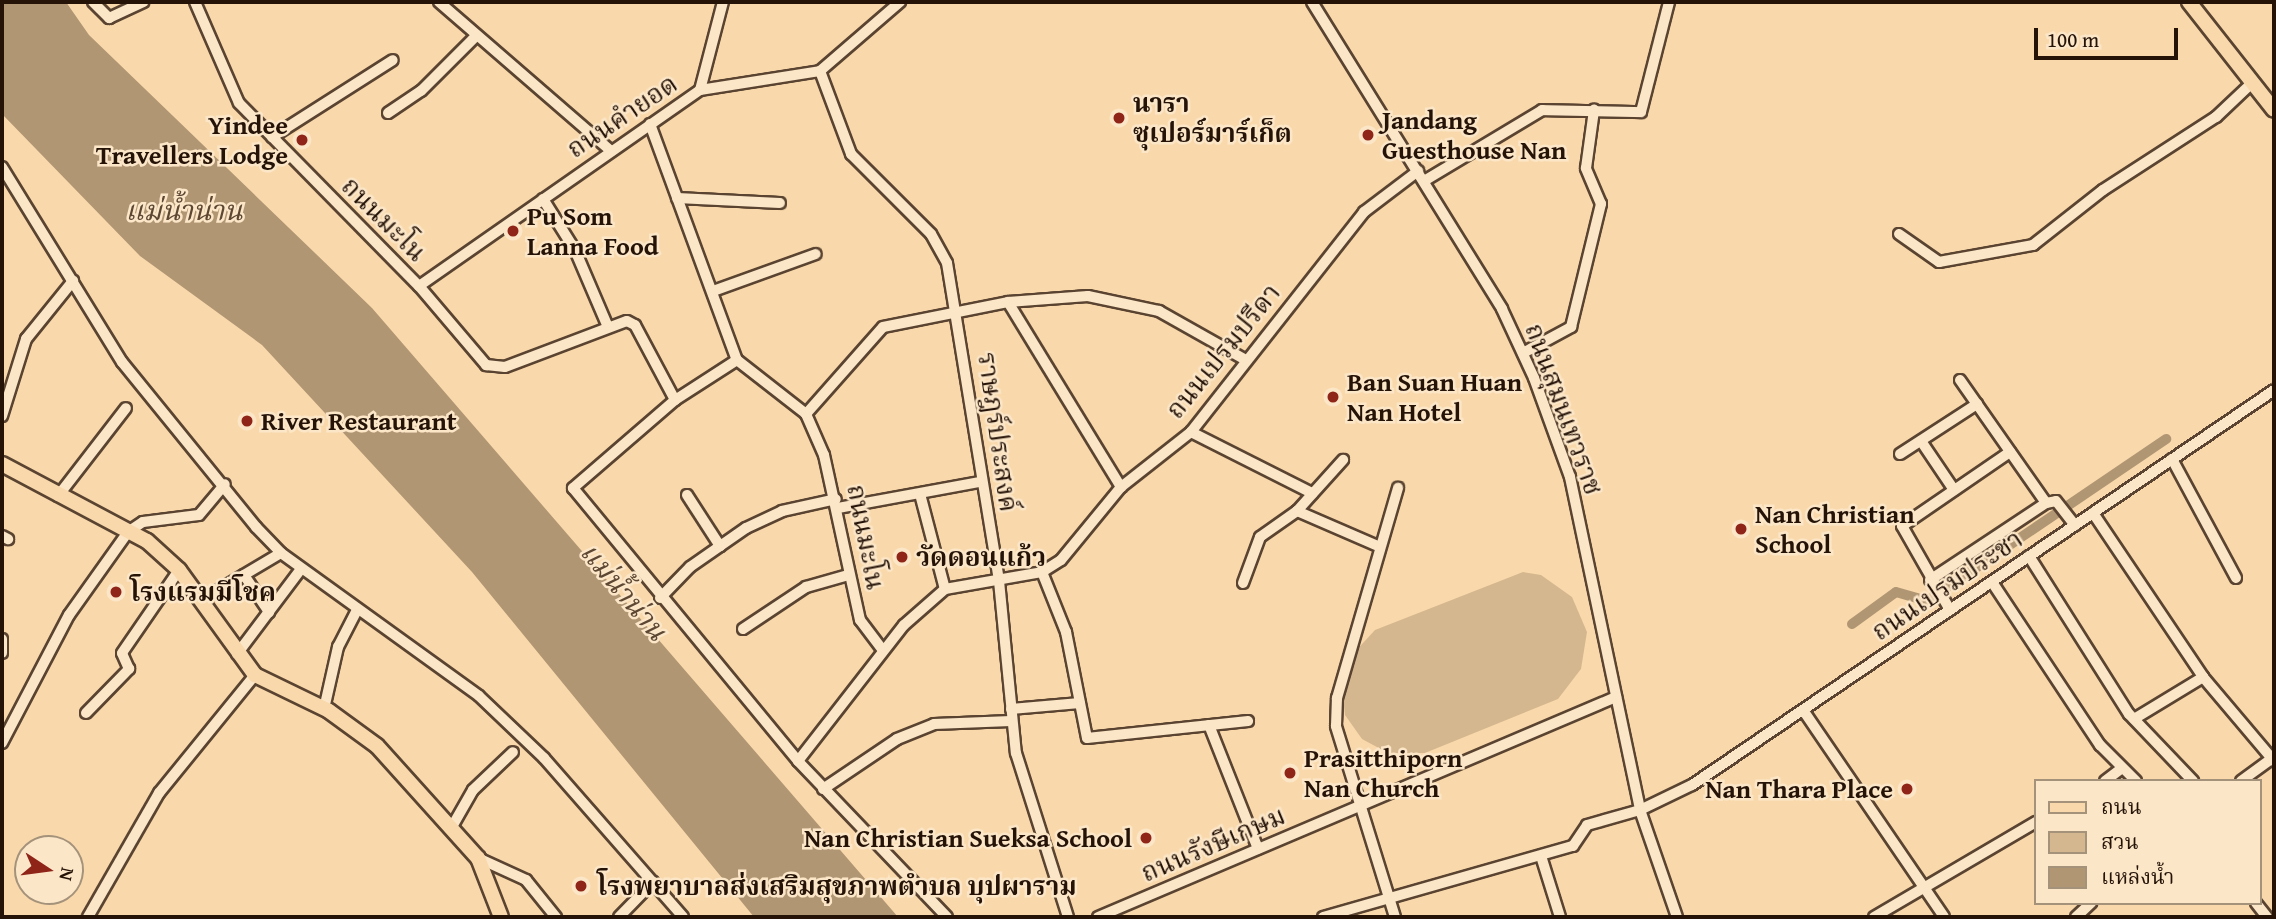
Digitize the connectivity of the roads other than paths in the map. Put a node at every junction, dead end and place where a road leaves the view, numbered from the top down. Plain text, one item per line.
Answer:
1 (93, 2) edge
2 (144, 2) edge
3 (195, 2) edge
4 (439, 2) edge
5 (723, 2) edge
6 (900, 2) edge
7 (1312, 2) edge
8 (1669, 2) edge
9 (2189, 2) edge
10 (476, 36) junction
11 (393, 60) dead end
12 (820, 71) junction
13 (2252, 83) junction
14 (700, 90) junction
15 (1594, 110) junction
16 (2274, 110) edge
17 (388, 113) dead end
18 (650, 124) junction
19 (272, 137) junction
20 (611, 151) junction
21 (2, 167) edge
22 (1418, 171) junction
23 (1424, 181) junction
24 (677, 198) junction
25 (543, 199) junction
26 (780, 203) dead end
27 (1899, 234) dead end
28 (816, 254) dead end
29 (73, 281) junction
30 (419, 286) junction
31 (713, 291) junction
32 (1008, 302) junction
33 (957, 309) junction
34 (608, 327) junction
35 (1523, 353) junction
36 (737, 360) junction
37 (1246, 360) junction
38 (1961, 380) dead end
39 (2274, 390) edge
40 (675, 400) junction
41 (1977, 404) junction
42 (126, 408) dead end
43 (806, 414) junction
44 (2, 416) edge
45 (1191, 432) junction
46 (1921, 441) junction
47 (2010, 452) junction
48 (1900, 454) dead end
49 (2172, 459) junction
50 (1343, 460) dead end
51 (2, 464) edge
52 (979, 482) junction
53 (225, 484) junction
54 (1121, 487) junction
55 (1398, 488) dead end
56 (1954, 490) junction
57 (1312, 493) junction
58 (920, 494) junction
59 (687, 495) dead end
60 (58, 496) junction
61 (2051, 502) junction
62 (837, 503) junction
63 (1297, 512) junction
64 (2093, 513) junction
65 (2075, 525) junction
66 (128, 532) junction
67 (720, 546) junction
68 (1380, 547) junction
69 (281, 553) junction
70 (2029, 556) junction
71 (301, 569) junction
72 (179, 570) junction
73 (1042, 572) junction
74 (244, 575) junction
75 (848, 575) junction
76 (2236, 578) dead end
77 (1930, 580) junction
78 (999, 581) junction
79 (1992, 582) junction
80 (1243, 583) dead end
81 (945, 589) junction
82 (660, 598) junction
83 (200, 601) junction
84 (357, 610) junction
85 (1950, 610) junction
86 (269, 612) junction
87 (743, 629) dead end
88 (2, 639) edge
89 (883, 650) junction
90 (2, 653) edge
91 (237, 654) junction
92 (255, 675) junction
93 (2203, 677) junction
94 (1616, 697) junction
95 (1080, 703) junction
96 (324, 709) junction
97 (1011, 709) junction
98 (1803, 710) junction
99 (86, 713) dead end
100 (2134, 719) junction
101 (1012, 721) junction
102 (1248, 721) dead end
103 (1209, 725) junction
104 (2, 743) edge
105 (513, 751) dead end
106 (2274, 759) edge
107 (798, 761) junction
108 (2122, 768) junction
109 (2108, 779) edge
110 (2134, 779) edge
111 (2191, 779) edge
112 (2244, 779) edge
113 (823, 789) junction
114 (1356, 809) junction
115 (1640, 810) junction
116 (2035, 823) edge
117 (453, 825) junction
118 (1258, 849) junction
119 (1541, 856) junction
120 (478, 858) junction
121 (653, 882) junction
122 (1925, 891) junction
123 (1390, 897) junction
124 (2089, 905) edge
125 (88, 917) edge
126 (501, 917) edge
127 (556, 917) edge
128 (620, 917) edge
129 (683, 917) edge
130 (947, 917) edge
131 (1068, 917) edge
132 (1098, 917) edge
133 (1323, 917) edge
134 (1395, 917) edge
135 (1560, 917) edge
136 (1677, 917) edge
137 (1874, 917) edge
138 (1944, 917) edge
139 (2076, 917) edge

1 - 2 street
3 - 19 street, ถนนมะโน
4 - 10 street
5 - 14 street
6 - 12 street
7 - 22 street, ถนนสุมนเทวราช
8 - 15 street
9 - 13 main road
10 - 17 street
10 - 20 street
11 - 19 street
12 - 14 street, ถนนคำยอด
12 - 33 street, ราษฎร์ประสงค์
13 - 16 main road
13 - 27 street
14 - 18 street, ถนนคำยอด
15 - 23 street
15 - 35 street
18 - 20 street, ถนนคำยอด
18 - 24 street
19 - 30 street, ถนนมะโน
20 - 25 street, ถนนคำยอด
21 - 29 street
22 - 23 street, ถนนสุมนเทวราช
22 - 37 street, ถนนเปรมปรีดา
23 - 35 street, ถนนสุมนเทวราช
24 - 26 street
24 - 31 street
25 - 30 street, ถนนคำยอด
25 - 34 street
28 - 31 street
29 - 44 street
29 - 53 street
30 - 34 street, ถนนมะโน
31 - 36 street
32 - 33 street
32 - 37 street
32 - 54 street
33 - 43 street
33 - 52 street, ราษฎร์ประสงค์
34 - 40 street, ถนนมะโน
35 - 94 street, ถนนสุมนเทวราช
36 - 40 street
36 - 43 street
37 - 45 street, ถนนเปรมปรีดา
38 - 41 street
39 - 49 street, ถนนเปรมประชา
40 - 82 street
41 - 46 street
41 - 47 street
42 - 60 street
43 - 62 street, ถนนมะโน
45 - 54 street, ถนนเปรมปรีดา
45 - 57 street
46 - 48 street
46 - 56 street
47 - 56 street
47 - 61 street
49 - 64 street, ถนนเปรมประชา
49 - 76 street
50 - 57 street
51 - 60 main road
52 - 58 street
52 - 78 street, ราษฎร์ประสงค์
53 - 66 street
53 - 69 street
54 - 73 street, ถนนเปรมปรีดา
55 - 68 street
56 - 77 street
57 - 63 street
58 - 62 street
58 - 81 street
59 - 67 street
60 - 66 main road
61 - 65 street
61 - 77 street
62 - 67 street
62 - 75 street, ถนนมะโน
63 - 68 street
63 - 80 street
64 - 65 street, ถนนเปรมประชา
64 - 93 street
65 - 70 street, ถนนเปรมประชา
66 - 72 main road
66 - 104 street
67 - 82 street
68 - 114 street
69 - 71 street
69 - 74 street
70 - 79 street, ถนนเปรมประชา
70 - 100 street
71 - 84 street
71 - 86 street
72 - 83 main road
72 - 99 street
73 - 78 street, ถนนเปรมปรีดา
73 - 95 street
74 - 83 street
74 - 86 street
75 - 87 street
75 - 89 street, ถนนมะโน
77 - 85 street
78 - 81 street, ถนนเปรมปรีดา
78 - 97 street, ราษฎร์ประสงค์
79 - 85 street, ถนนเปรมประชา
79 - 108 street
81 - 89 street
82 - 107 street
83 - 91 main road
84 - 96 street
84 - 121 street
85 - 98 street, ถนนเปรมประชา
86 - 91 street
88 - 90 street
89 - 107 street
91 - 92 main road
92 - 96 main road
92 - 125 street
93 - 100 street
93 - 106 street
94 - 114 street, ถนนรังษีเกษม
94 - 115 street, ถนนสุมนเทวราช
95 - 97 street
95 - 103 street
96 - 117 main road
97 - 101 street, ราษฎร์ประสงค์
98 - 115 street, ถนนเปรมประชา
98 - 122 street
100 - 111 street
101 - 113 street
101 - 131 street, ราษฎร์ประสงค์
102 - 103 street
103 - 118 street
105 - 117 street
106 - 112 street
107 - 113 street
108 - 109 street
108 - 110 street
113 - 130 street
114 - 118 street, ถนนรังษีเกษม
114 - 123 street
115 - 119 street, ถนนเปรมประชา
115 - 136 street, ถนนสุมนเทวราช
116 - 122 street
117 - 120 main road
118 - 132 street, ถนนรังษีเกษม
119 - 123 street, ถนนเปรมประชา
119 - 135 street
120 - 126 main road
120 - 127 street
121 - 128 street
121 - 129 street
122 - 137 street
122 - 138 street
123 - 133 street, ถนนเปรมประชา
123 - 134 street
124 - 139 street

